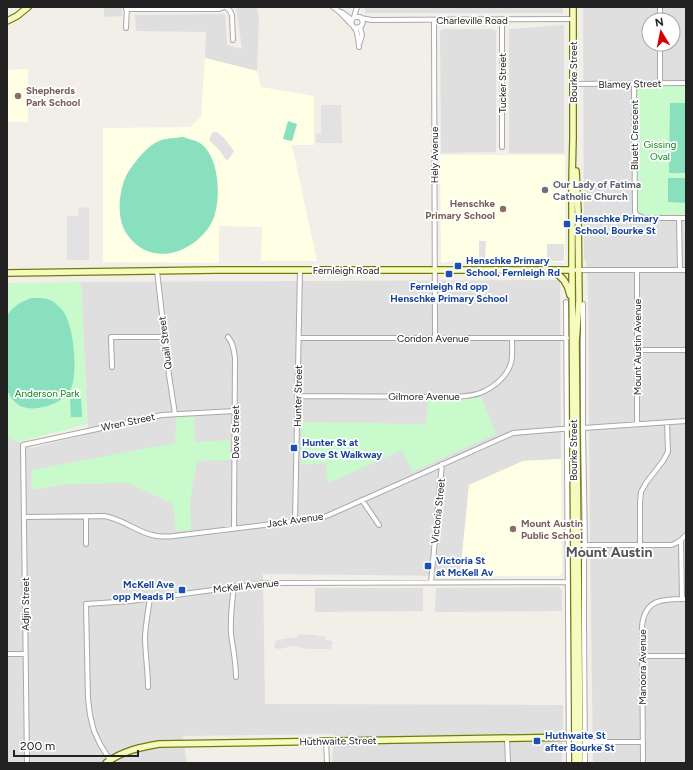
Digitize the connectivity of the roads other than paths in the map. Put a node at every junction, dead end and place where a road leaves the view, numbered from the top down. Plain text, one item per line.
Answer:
1 (28, 7) edge
2 (225, 7) edge
3 (333, 7) edge
4 (358, 7) edge
5 (573, 7) edge
6 (126, 8) edge
7 (355, 19) junction
8 (7, 20) edge
9 (372, 20) junction
10 (434, 20) junction
11 (502, 20) junction
12 (573, 20) junction
13 (361, 26) junction
14 (126, 28) dead end
15 (355, 28) junction
16 (233, 40) dead end
17 (660, 52) edge
18 (660, 83) junction
19 (686, 83) edge
20 (573, 84) junction
21 (634, 84) junction
22 (502, 147) dead end
23 (679, 218) junction
24 (686, 218) edge
25 (300, 270) junction
26 (435, 270) junction
27 (550, 270) junction
28 (575, 270) junction
29 (637, 270) junction
30 (680, 270) junction
31 (686, 270) edge
32 (157, 271) junction
33 (7, 273) edge
34 (566, 302) dead end
35 (583, 304) dead end
36 (572, 319) junction
37 (164, 337) junction
38 (228, 337) dead end
39 (299, 338) junction
40 (434, 338) junction
41 (512, 338) junction
42 (567, 338) junction
43 (580, 342) junction
44 (637, 350) junction
45 (686, 350) edge
46 (112, 367) dead end
47 (298, 396) junction
48 (235, 411) junction
49 (175, 414) junction
50 (686, 421) edge
51 (667, 422) junction
52 (637, 424) junction
53 (575, 428) junction
54 (24, 445) joint
55 (442, 464) junction
56 (362, 500) junction
57 (86, 516) junction
58 (24, 517) junction
59 (295, 521) junction
60 (379, 525) dead end
61 (234, 528) junction
62 (686, 535) edge
63 (681, 541) junction
64 (86, 544) dead end
65 (576, 545) junction
66 (585, 545) junction
67 (640, 545) junction
68 (431, 582) junction
69 (567, 582) junction
70 (234, 586) junction
71 (150, 598) junction
72 (684, 599) edge
73 (7, 654) edge
74 (25, 654) junction
75 (642, 656) junction
76 (686, 656) edge
77 (236, 678) dead end
78 (148, 687) dead end
79 (574, 737) junction
80 (507, 738) junction
81 (326, 741) junction
82 (585, 742) junction
83 (643, 742) junction
84 (108, 762) edge
85 (27, 763) edge
86 (327, 763) edge
87 (508, 763) edge
88 (569, 763) edge
89 (575, 763) edge
90 (580, 763) edge
91 (585, 763) edge
92 (643, 763) edge

1 - 8 street
2 - 6 street
2 - 16 street
3 - 7 street
4 - 7 street
5 - 12 street, Bourke Street
6 - 14 street
7 - 9 street, Charleville Road
7 - 13 street
7 - 15 street
9 - 10 street, Charleville Road
9 - 13 street, Charleville Road
10 - 11 street, Charleville Road
10 - 26 street, Hely Avenue
11 - 12 street, Charleville Road
11 - 22 street, Tucker Street
12 - 20 street, Bourke Street
13 - 15 street, Charleville Road
13 - 15 street
17 - 18 street
18 - 19 street, Blamey Street
18 - 21 street, Blamey Street
20 - 21 street, Blamey Street
20 - 28 street, Bourke Street
21 - 23 street, Bluett Crescent
23 - 24 street, Bluett Crescent
23 - 30 street
25 - 26 street, Fernleigh Road
25 - 32 street, Fernleigh Road
25 - 39 street, Hunter Street
26 - 27 street, Fernleigh Road
26 - 40 street, Hely Avenue
27 - 28 street, Fernleigh Road
27 - 36 street
28 - 29 street, Fernleigh Road
28 - 36 street, Bourke Street
28 - 43 street, Bourke Street
29 - 30 street, Fernleigh Road
29 - 44 street, Mount Austin Avenue
30 - 31 street, Fernleigh Road
32 - 33 street, Fernleigh Road
32 - 37 street, Quail Street
34 - 42 street, Bourke Street
35 - 43 street, Bourke Street
36 - 53 street, Bourke Street
37 - 46 street
37 - 49 street, Quail Street
38 - 48 street, Dove Street
39 - 40 street, Condon Avenue
39 - 47 street, Hunter Street
40 - 41 street, Condon Avenue
41 - 42 street, Condon Avenue
41 - 47 street, Gilmore Avenue
42 - 53 street, Bourke Street
43 - 53 street, Bourke Street
44 - 45 street
44 - 52 street, Mount Austin Avenue
47 - 59 street, Hunter Street
48 - 49 street, Wren Street
48 - 61 street, Dove Street
49 - 54 street, Wren Street
50 - 51 street, Jack Avenue
51 - 52 street, Jack Avenue
51 - 67 street
52 - 53 street, Jack Avenue
53 - 55 street, Jack Avenue
53 - 65 street, Bourke Street
53 - 66 street, Bourke Street
53 - 69 street, Bourke Street
54 - 58 street, Adjin Street
55 - 56 street, Jack Avenue
55 - 68 street, Victoria Street
56 - 59 street, Jack Avenue
56 - 60 street
57 - 58 street, Jack Avenue
57 - 61 street, Jack Avenue
57 - 64 street
58 - 74 street, Adjin Street
59 - 61 street, Jack Avenue
62 - 63 street
63 - 67 street
63 - 72 street
65 - 66 street
65 - 79 street, Bourke Street
66 - 67 street
66 - 82 street, Bourke Street
68 - 69 street, McKell Avenue
68 - 70 street, McKell Avenue
69 - 79 street, Bourke Street
70 - 71 street, McKell Avenue
70 - 77 street
71 - 78 street
71 - 84 street, McKell Avenue
72 - 75 street, Manoora Avenue
73 - 74 street
74 - 85 street, Adjin Street
75 - 76 street
75 - 83 street, Manoora Avenue
79 - 80 street, Huthwaite Street
79 - 88 street, Bourke Street
79 - 89 street, Bourke Street
79 - 90 street, Bourke Street
80 - 81 street, Huthwaite Street
80 - 87 street
81 - 84 street, Huthwaite Street
81 - 86 street
82 - 83 street
82 - 91 street, Bourke Street
83 - 92 street, Manoora Avenue

